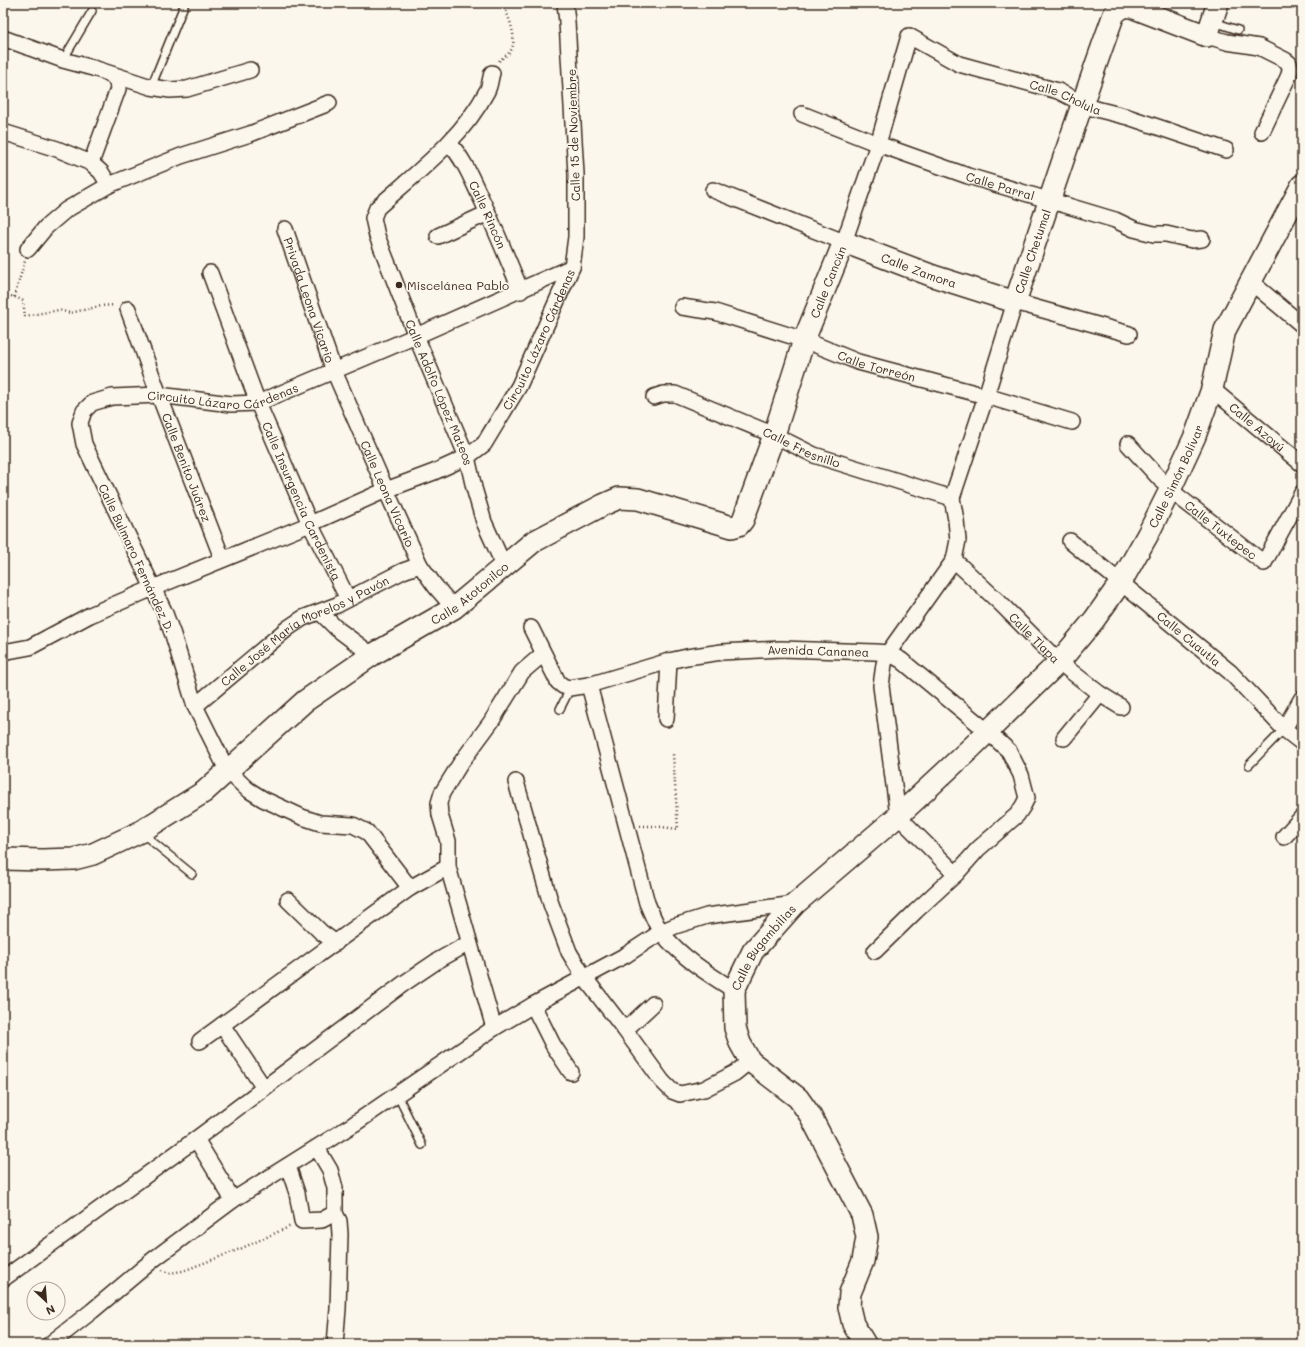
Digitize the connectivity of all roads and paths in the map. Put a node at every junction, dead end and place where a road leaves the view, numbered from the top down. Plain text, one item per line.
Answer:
1 (185, 3) edge
2 (503, 3) edge
3 (565, 3) edge
4 (92, 11) dead end
5 (1212, 20) edge
6 (1238, 30) dead end
7 (909, 36) joint
8 (3, 38) edge
9 (63, 60) junction
10 (250, 70) dead end
11 (492, 73) joint
12 (110, 74) junction
13 (150, 87) junction
14 (329, 103) dead end
15 (1082, 103) junction
16 (802, 114) dead end
17 (3, 132) edge
18 (1262, 132) dead end
19 (449, 143) junction
20 (878, 144) junction
21 (1226, 150) dead end
22 (91, 163) junction
23 (109, 185) junction
24 (1301, 188) edge
25 (714, 190) dead end
26 (1050, 201) junction
27 (488, 213) junction
28 (284, 229) dead end
29 (438, 236) dead end
30 (1202, 239) dead end
31 (844, 242) junction
32 (28, 249) joint
33 (572, 267) junction
34 (210, 273) dead end
35 (1251, 282) junction
36 (520, 291) junction
37 (3, 296) edge
38 (14, 297) junction
39 (1015, 302) junction
40 (682, 307) dead end
41 (128, 309) joint
42 (1302, 325) edge
43 (1130, 334) dead end
44 (416, 336) junction
45 (804, 340) junction
46 (334, 371) junction
47 (1212, 388) junction
48 (159, 395) junction
49 (986, 396) junction
50 (654, 397) dead end
51 (258, 403) junction
52 (84, 411) joint
53 (1072, 422) dead end
54 (774, 435) junction
55 (1128, 444) dead end
56 (467, 457) junction
57 (1302, 464) edge
58 (386, 490) junction
59 (1170, 490) junction
60 (1302, 493) edge
61 (952, 498) junction
62 (310, 524) junction
63 (739, 525) joint
64 (1070, 541) dead end
65 (222, 558) junction
66 (954, 560) junction
67 (420, 565) junction
68 (504, 566) junction
69 (1121, 582) junction
70 (153, 588) junction
71 (348, 599) junction
72 (454, 608) junction
73 (320, 612) junction
74 (531, 628) dead end
75 (3, 652) edge
76 (888, 653) junction
77 (543, 654) junction
78 (372, 655) junction
79 (668, 661) junction
80 (1059, 662) junction
81 (589, 686) junction
82 (569, 688) junction
83 (1100, 694) junction
84 (1302, 698) edge
85 (195, 706) junction
86 (1121, 707) dead end
87 (560, 709) dead end
88 (666, 719) dead end
89 (1284, 729) junction
90 (987, 731) junction
91 (1064, 738) dead end
92 (1302, 743) edge
93 (674, 754) dead end
94 (1249, 765) dead end
95 (226, 770) junction
96 (516, 782) dead end
97 (898, 816) junction
98 (1302, 817) edge
99 (626, 827) junction
100 (140, 832) junction
101 (1284, 837) dead end
102 (3, 859) edge
103 (448, 867) junction
104 (192, 874) dead end
105 (956, 874) junction
106 (410, 888) junction
107 (288, 900) dead end
108 (795, 904) junction
109 (661, 932) junction
110 (336, 943) junction
111 (469, 943) junction
112 (875, 951) dead end
113 (584, 978) junction
114 (734, 990) junction
115 (653, 1004) dead end
116 (533, 1005) junction
117 (222, 1025) junction
118 (494, 1028) junction
119 (625, 1030) junction
120 (200, 1041) dead end
121 (750, 1060) junction
122 (571, 1072) dead end
123 (264, 1088) junction
124 (397, 1094) junction
125 (196, 1138) junction
126 (422, 1145) dead end
127 (317, 1148) junction
128 (288, 1166) junction
129 (233, 1200) junction
130 (335, 1213) junction
131 (302, 1221) junction
132 (154, 1259) junction
133 (3, 1279) edge
134 (50, 1344) edge
135 (335, 1344) edge
136 (865, 1344) edge

1 - 13 lane
2 - 11 path
3 - 33 street, Calle 15 de Noviembre
4 - 9 lane
5 - 6 lane
5 - 15 street, Calle Chetumal
5 - 18 street
7 - 15 street, Calle Cholula
7 - 20 street, Calle Cancún
8 - 9 street
9 - 12 street
10 - 13 street
11 - 19 street
12 - 13 street
12 - 22 street
14 - 23 street
15 - 21 street, Calle Cholula
15 - 26 street, Calle Chetumal
16 - 20 street, Calle Parral
17 - 22 street
19 - 27 street, Calle Rincón
19 - 44 street, Calle Adolfo López Mateos
20 - 26 street, Calle Parral
20 - 31 street, Calle Cancún
22 - 23 street
23 - 32 street
24 - 35 street, Calle Simón Bolívar
25 - 31 street, Calle Zamora
26 - 30 street, Calle Parral
26 - 39 street, Calle Chetumal
27 - 29 street
27 - 36 street, Calle Rincón
28 - 46 street, Privada Leona Vicario
31 - 39 street, Calle Zamora
31 - 45 street, Calle Cancún
32 - 38 path
33 - 36 street, Circuito Lázaro Cárdenas
33 - 56 street, Circuito Lázaro Cárdenas
34 - 51 street, Calle Insurgencia Cardenista
35 - 42 street
35 - 47 street, Calle Simón Bolívar
36 - 44 street, Circuito Lázaro Cárdenas
37 - 38 path
38 - 41 path
39 - 43 street, Calle Zamora
39 - 49 street, Calle Chetumal
40 - 45 street, Calle Torreón
41 - 48 street, Calle Benito Juárez
44 - 46 street, Circuito Lázaro Cárdenas
44 - 56 street, Calle Adolfo López Mateos
45 - 49 street, Calle Torreón
45 - 54 street, Calle Cancún
46 - 51 street, Circuito Lázaro Cárdenas
46 - 58 street, Calle Leona Vicario
47 - 57 street, Calle Azoyú
47 - 59 street, Calle Simón Bolívar
48 - 51 street, Circuito Lázaro Cárdenas
48 - 52 street, Circuito Lázaro Cárdenas
48 - 65 street, Calle Benito Juárez
49 - 53 street, Calle Torreón
49 - 61 street, Calle Chetumal
50 - 54 street, Calle Fresnillo
51 - 62 street, Calle Insurgencia Cardenista
52 - 70 street, Calle Bulmaro Fernández D.
54 - 61 street, Calle Fresnillo
54 - 63 street, Calle Cancún
55 - 59 street, Calle Tuxtepec
56 - 58 street, Circuito Lázaro Cárdenas
56 - 68 street, Calle Adolfo López Mateos
58 - 62 street, Circuito Lázaro Cárdenas
58 - 67 street, Calle Leona Vicario
59 - 60 street, Calle Tuxtepec
59 - 69 street, Calle Simón Bolívar
61 - 66 street
62 - 65 street, Circuito Lázaro Cárdenas
62 - 71 street, Calle Insurgencia Cardenista
63 - 68 street, Calle Atotonilco
64 - 69 street, Calle Cuautla
65 - 70 street, Circuito Lázaro Cárdenas
66 - 76 street
66 - 80 street, Calle Tlapa
67 - 71 street, Calle José María Morelos y Pavón
67 - 72 street, Calle Leona Vicario
68 - 72 street, Calle Atotonilco
69 - 80 street, Calle Simón Bolívar
69 - 89 street, Calle Cuautla
70 - 75 street, Circuito Lázaro Cárdenas
70 - 85 street, Calle Bulmaro Fernández D.
71 - 73 street, Calle José María Morelos y Pavón
72 - 78 street, Calle Atotonilco
73 - 78 street
73 - 85 street, Calle José María Morelos y Pavón
74 - 77 street
76 - 79 street, Avenida Cananea
76 - 90 street, Avenida Cananea
76 - 97 street
77 - 82 street
77 - 103 street
78 - 95 street, Calle Atotonilco
79 - 81 street, Avenida Cananea
79 - 88 street
80 - 83 street, Calle Tlapa
80 - 90 street, Calle Simón Bolívar
81 - 82 street, Avenida Cananea
81 - 99 street
82 - 87 lane
83 - 86 street, Calle Tlapa
83 - 91 street
84 - 89 street
85 - 95 street, Calle Bulmaro Fernández D.
89 - 92 street, Calle Cuautla
89 - 94 lane
90 - 97 street, Calle Bugambilias
90 - 105 street, Avenida Cananea
93 - 99 path
95 - 100 street, Calle Atotonilco
95 - 106 street
96 - 113 street
97 - 105 street
97 - 108 street, Calle Bugambilias
98 - 101 street
99 - 109 street
100 - 102 street, Calle Atotonilco
100 - 104 lane
103 - 106 street
103 - 111 street
105 - 112 street
106 - 110 street
107 - 110 street
108 - 109 street
108 - 114 street, Calle Bugambilias
109 - 113 street
109 - 114 street
110 - 117 street
111 - 118 street
111 - 123 street
113 - 116 street
113 - 119 street
114 - 121 street, Calle Bugambilias
115 - 119 street
116 - 118 street
116 - 122 street
117 - 120 street
117 - 123 street
118 - 124 street
119 - 121 street
121 - 136 street, Calle Bugambilias
123 - 125 street
124 - 126 lane
124 - 127 street
125 - 129 street
125 - 133 street
127 - 128 street
127 - 130 street
128 - 129 street
128 - 131 street
129 - 132 street
130 - 131 street
130 - 135 street
131 - 132 path
132 - 134 street

